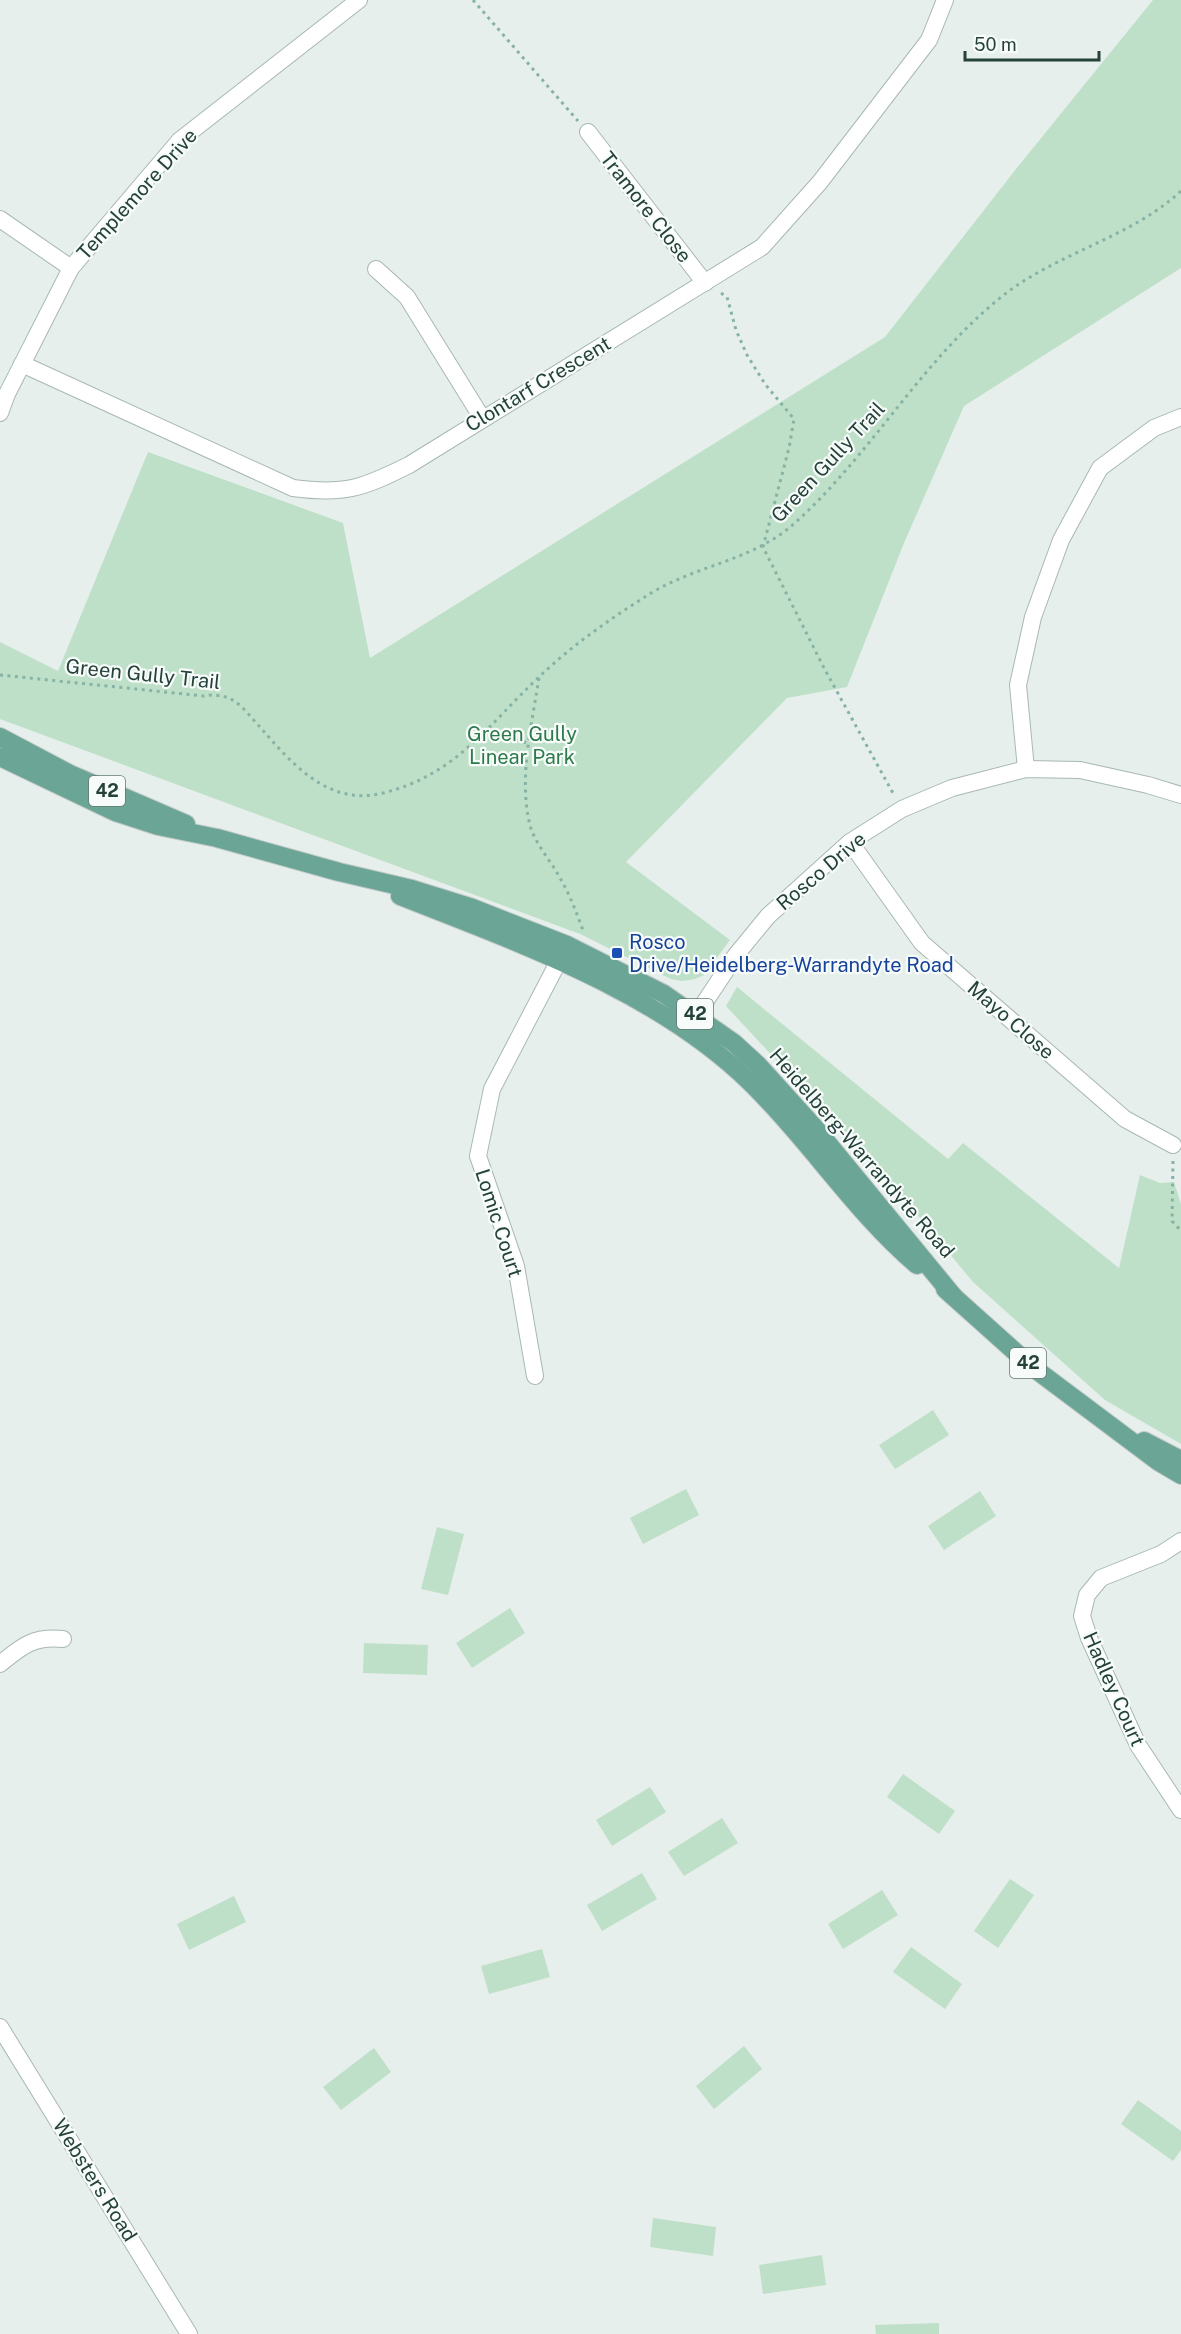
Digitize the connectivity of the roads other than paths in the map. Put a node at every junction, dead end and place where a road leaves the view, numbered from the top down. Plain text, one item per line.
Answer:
1 (359, 0) edge
2 (945, 0) edge
3 (588, 132) road end
4 (0, 219) edge
5 (71, 268) junction
6 (376, 269) dead end
7 (705, 283) junction
8 (22, 364) junction
9 (0, 413) edge
10 (1181, 417) edge
11 (482, 418) junction
12 (0, 737) edge
13 (0, 757) edge
14 (1026, 769) junction
15 (1181, 795) edge
16 (217, 838) junction
17 (850, 842) junction
18 (339, 872) junction
19 (567, 945) junction
20 (559, 961) junction
21 (691, 1022) junction
22 (1173, 1145) road end
23 (535, 1376) dead end
24 (1108, 1423) junction
25 (1181, 1460) edge
26 (1181, 1475) edge
27 (1181, 1541) edge
28 (63, 1639) dead end
29 (0, 1664) edge
30 (1181, 1810) edge
31 (0, 2027) edge
32 (189, 2334) edge

1 - 5 street, Templemore Drive
2 - 7 street, Clontarf Crescent
3 - 7 street, Tramore Close
4 - 5 street
5 - 8 street, Templemore Drive
6 - 11 street
7 - 11 street, Clontarf Crescent
8 - 9 street, Templemore Drive
8 - 11 street, Clontarf Crescent
10 - 14 street
12 - 16 main road, Heidelberg-Warrandyte Road / 42
13 - 16 main road, Heidelberg-Warrandyte Road / 42
14 - 15 street, Rosco Drive
14 - 17 street, Rosco Drive
16 - 18 main road, Heidelberg-Warrandyte Road / 42
17 - 21 street, Rosco Drive
17 - 22 street, Mayo Close
18 - 19 main road, Heidelberg-Warrandyte Road / 42
18 - 20 main road, Heidelberg-Warrandyte Road / 42
19 - 20 street, Lomic Court
19 - 21 main road, Heidelberg-Warrandyte Road / 42
20 - 21 main road, Heidelberg-Warrandyte Road / 42
20 - 23 street, Lomic Court
21 - 24 main road, Heidelberg-Warrandyte Road / 42
24 - 25 main road, Heidelberg-Warrandyte Road / 42
24 - 26 main road, Heidelberg-Warrandyte Road / 42
27 - 30 street, Hadley Court
28 - 29 street
31 - 32 street, Websters Road

